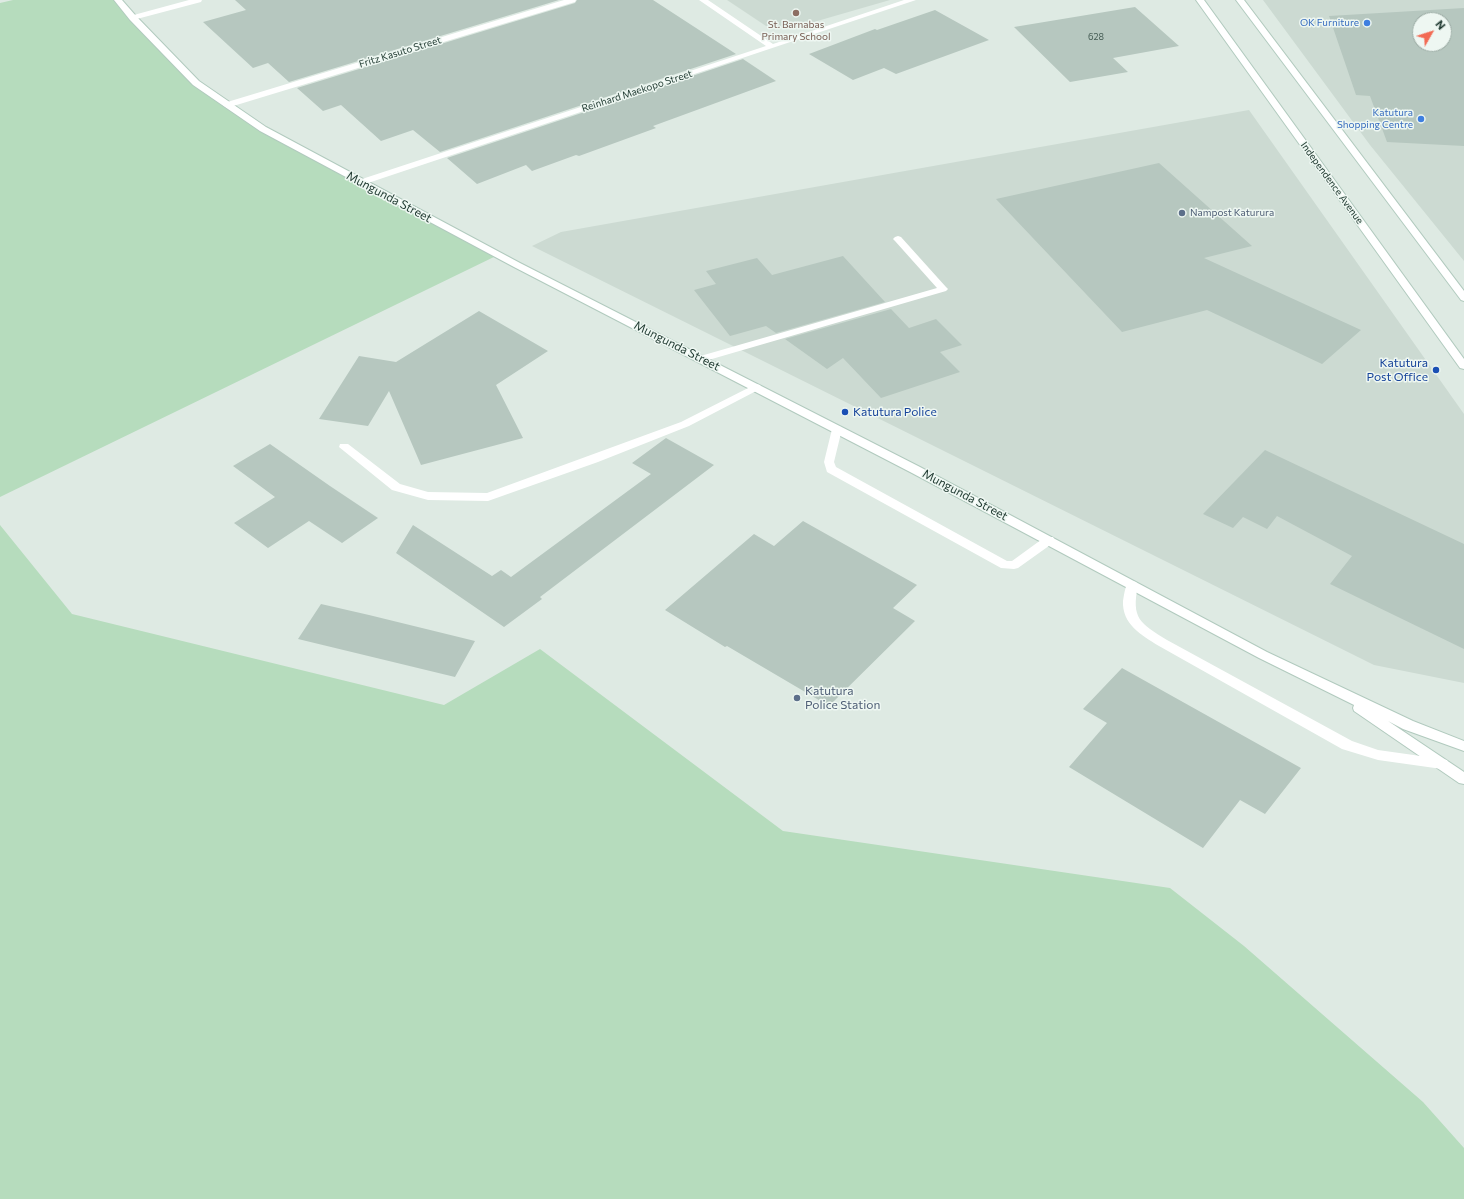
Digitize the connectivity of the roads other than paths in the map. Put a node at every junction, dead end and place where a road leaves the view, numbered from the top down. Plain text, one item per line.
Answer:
1 (118, 0) edge
2 (198, 0) edge
3 (572, 0) edge
4 (703, 0) edge
5 (912, 0) edge
6 (1200, 0) edge
7 (1240, 0) edge
8 (133, 18) junction
9 (771, 46) junction
10 (227, 105) junction
11 (362, 182) junction
12 (898, 239) dead end
13 (1464, 298) edge
14 (701, 359) junction
15 (1464, 366) edge
16 (756, 387) junction
17 (837, 429) junction
18 (344, 447) dead end
19 (1049, 540) junction
20 (1132, 585) junction
21 (1327, 686) junction
22 (1464, 746) edge
23 (1442, 764) junction
24 (1464, 779) edge

1 - 8 street, Mungunda Street
2 - 8 street
3 - 10 street, Fritz Kasuto Street
4 - 9 street
5 - 9 street, Reinhard Maekopo Street
6 - 15 street, Independence Avenue
7 - 13 street
8 - 10 street, Mungunda Street
9 - 11 street, Reinhard Maekopo Street
10 - 11 street, Mungunda Street
11 - 14 street, Mungunda Street
12 - 14 street
14 - 16 street, Mungunda Street
16 - 17 street, Mungunda Street
16 - 18 street
17 - 19 street, Mungunda Street
17 - 19 street
19 - 20 street, Mungunda Street
20 - 21 street, Mungunda Street
20 - 23 street
21 - 22 street
21 - 23 street
23 - 24 street

